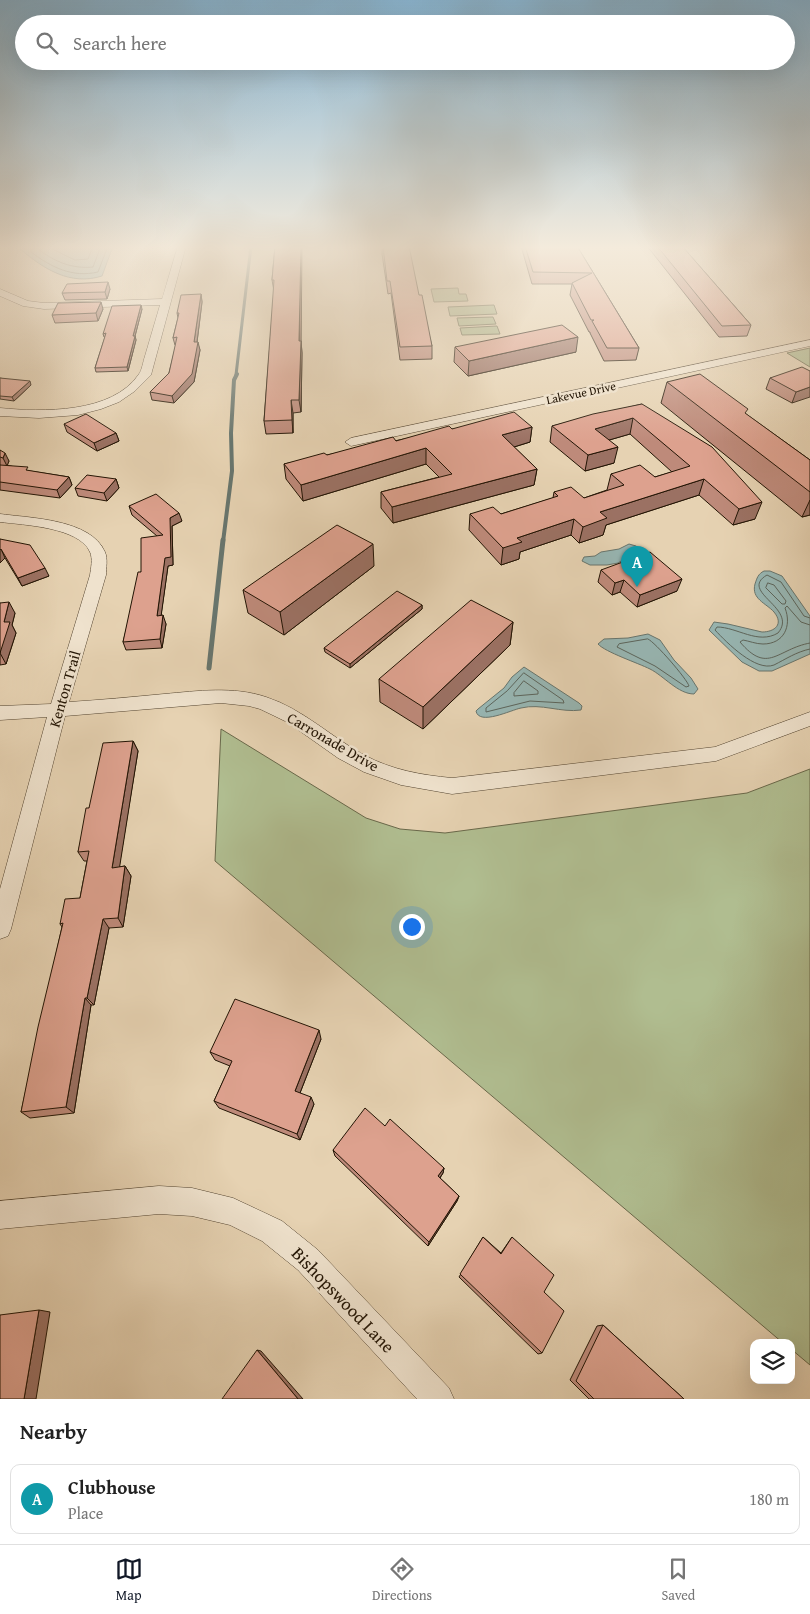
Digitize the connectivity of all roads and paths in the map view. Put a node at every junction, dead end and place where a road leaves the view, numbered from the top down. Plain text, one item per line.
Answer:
1 (163, 311) edge
2 (810, 343) edge
3 (0, 412) edge
4 (351, 442) dead end
5 (0, 518) edge
6 (58, 710) junction
7 (0, 712) edge
8 (810, 719) edge
9 (0, 929) edge
10 (0, 1215) edge
11 (438, 1399) edge

1 - 3 street
2 - 4 street, Lakevue Drive
5 - 6 street, Kenton Trail
6 - 7 street, Carronade Drive
6 - 8 street, Carronade Drive
6 - 9 street, Kenton Trail
10 - 11 street, Bishopswood Lane

